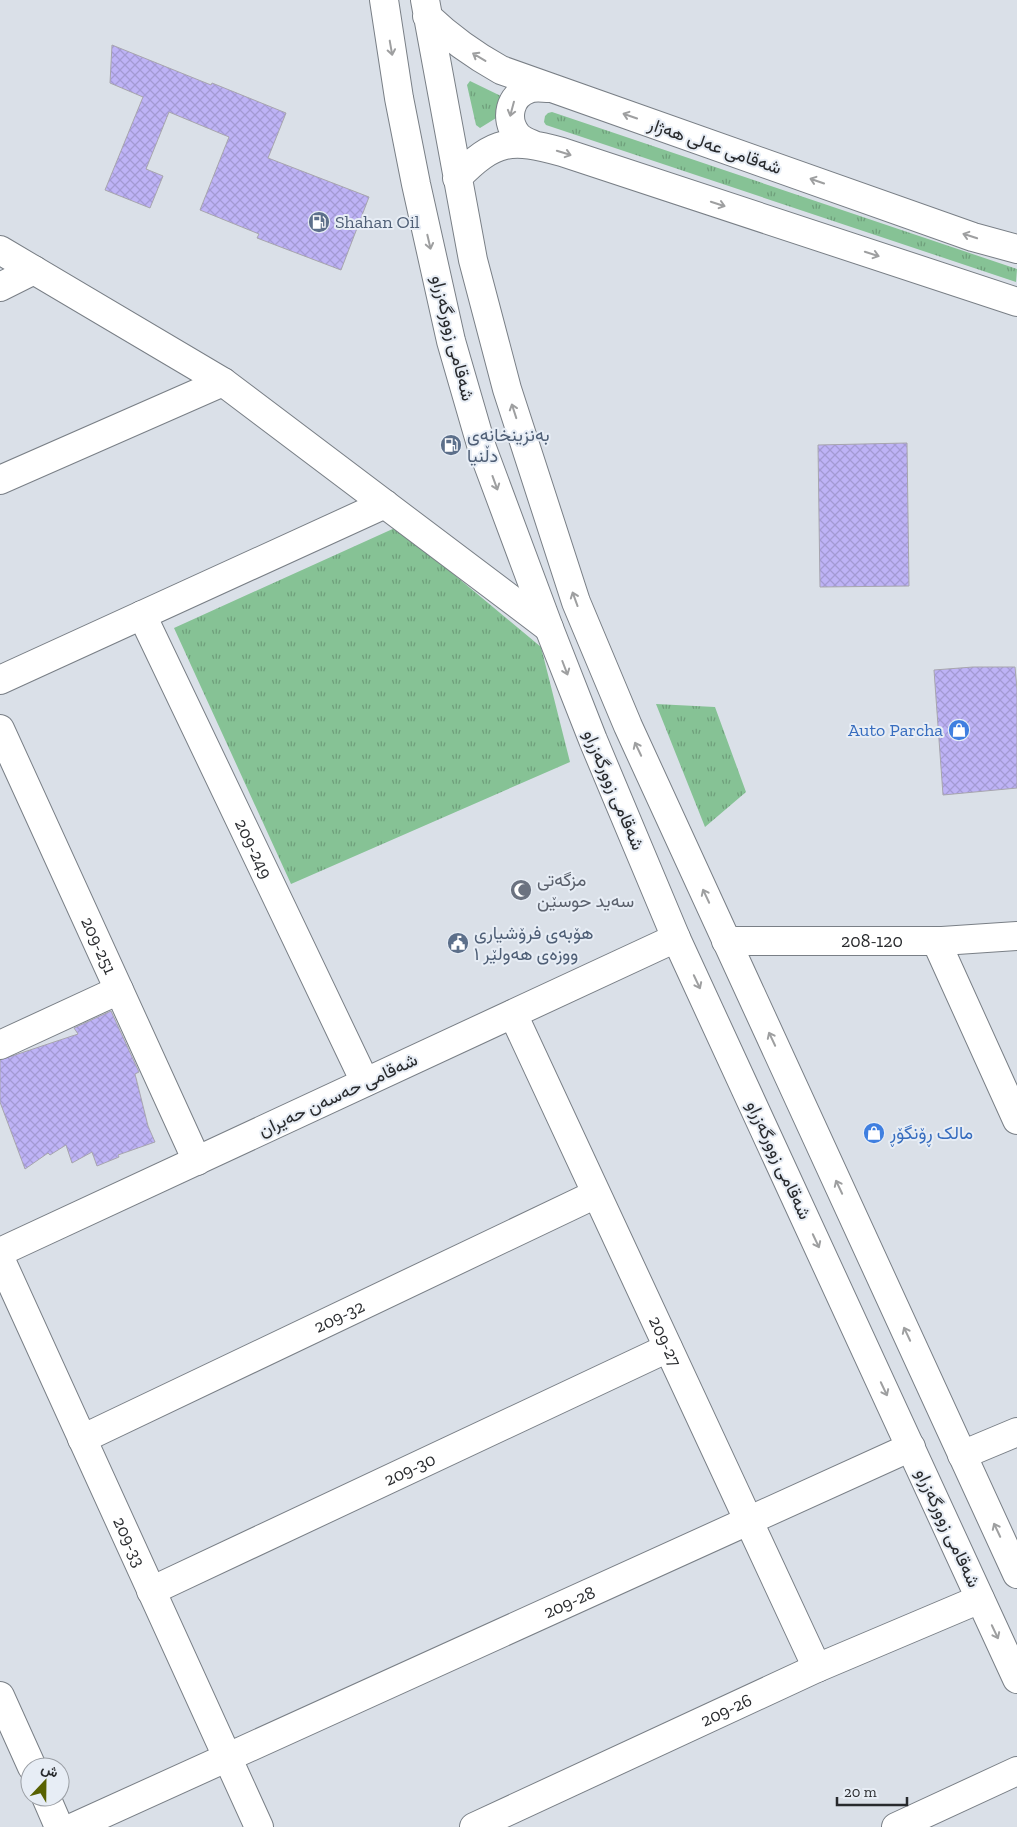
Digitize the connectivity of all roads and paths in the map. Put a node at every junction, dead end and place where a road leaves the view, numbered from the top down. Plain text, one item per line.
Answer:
1 (384, 0) edge
2 (426, 8) edge
3 (549, 88) junction
4 (534, 145) junction
5 (458, 178) junction
6 (1017, 249) edge
7 (0, 250) edge
8 (34, 270) junction
9 (0, 287) edge
10 (1017, 302) edge
11 (223, 382) junction
12 (0, 480) edge
13 (385, 504) junction
14 (142, 615) junction
15 (549, 628) junction
16 (0, 680) edge
17 (0, 729) edge
18 (1017, 936) edge
19 (676, 938) junction
20 (726, 941) junction
21 (936, 941) junction
22 (119, 990) junction
23 (513, 1014) junction
24 (0, 1045) edge
25 (365, 1082) junction
26 (1017, 1120) edge
27 (197, 1160) junction
28 (596, 1194) junction
29 (0, 1252) edge
30 (0, 1258) edge
31 (668, 1348) junction
32 (1017, 1432) edge
33 (82, 1439) junction
34 (911, 1447) junction
35 (962, 1455) junction
36 (749, 1521) junction
37 (1017, 1574) edge
38 (151, 1591) junction
39 (980, 1598) junction
40 (817, 1668) junction
41 (1017, 1678) edge
42 (0, 1696) edge
43 (27, 1757) edge
44 (227, 1757) junction
45 (1017, 1771) edge
46 (50, 1807) edge
47 (59, 1827) edge
48 (74, 1827) edge
49 (259, 1827) edge
50 (474, 1827) edge
51 (896, 1827) edge

1 -> 15 street, شەقامی زوورگەزراو
3 -> 2 street, شەقامی عەلی هەژار
2 - 5 street
3 -> 4 street
6 -> 3 street, شەقامی عەلی هەژار
4 - 5 street
4 -> 10 street
20 -> 5 street
7 - 8 street
8 - 9 street
8 - 11 street
11 - 12 street
11 - 13 street
13 - 14 street
13 - 15 street
14 - 16 street
14 - 25 street, 209-249
15 -> 19 street, شەقامی زوورگەزراو
17 - 22 street, 209-251
18 - 21 street, 208-120
19 - 23 street, شەقامی حەسەن حەیران
19 -> 34 street, شەقامی زوورگەزراو
20 - 21 street, 208-120
35 -> 20 street
21 - 26 street
22 - 24 street
22 - 27 street, 209-251
23 - 25 street, شەقامی حەسەن حەیران
23 - 28 street, 209-27
25 - 27 street, شەقامی حەسەن حەیران
27 - 29 street, شەقامی حەسەن حەیران
28 - 31 street, 209-27
28 - 33 street, 209-32
30 - 33 street, 209-33
31 - 36 street, 209-27
31 - 38 street, 209-30
32 - 35 street
33 - 38 street, 209-33
34 - 36 street, 209-28
34 - 39 street, شەقامی زوورگەزراو
37 -> 35 street
36 - 40 street, 209-27
36 - 44 street, 209-28
38 - 44 street, 209-33
39 - 40 street, 209-26
39 -> 41 street, شەقامی زوورگەزراو
40 - 50 street, 209-26
42 - 43 street
44 - 48 street, 209-28
44 - 49 street, 209-33
45 - 51 street
46 - 47 street

